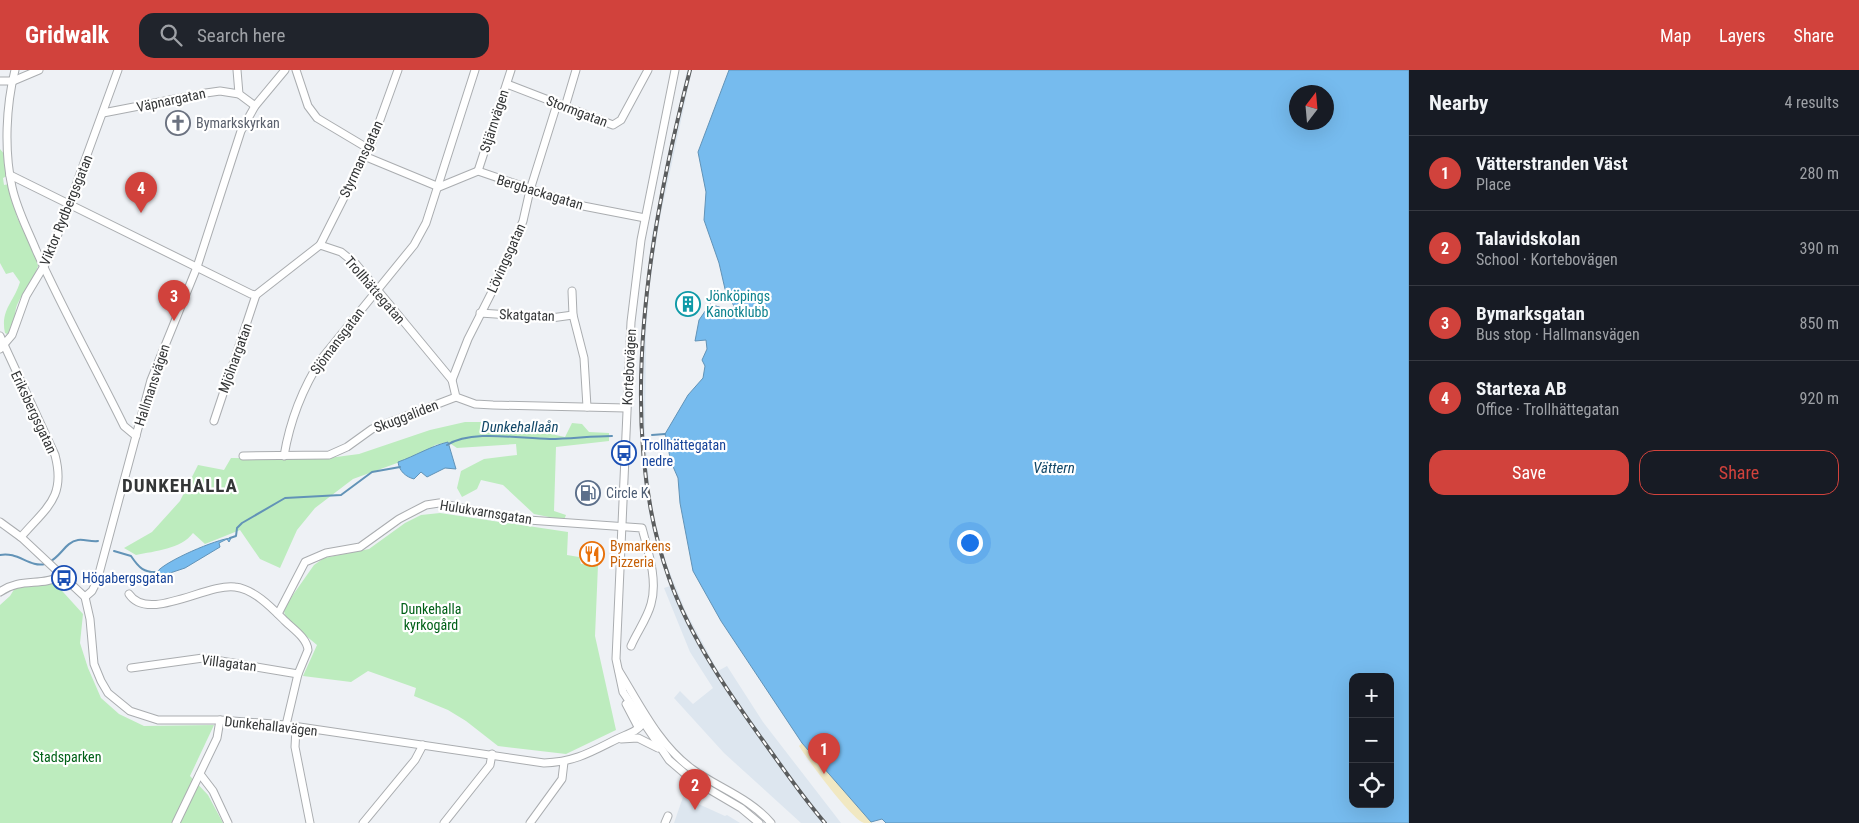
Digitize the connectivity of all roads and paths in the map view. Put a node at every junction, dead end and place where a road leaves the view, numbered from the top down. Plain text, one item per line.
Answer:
1 (15, 70) edge
2 (39, 70) edge
3 (118, 70) edge
4 (237, 70) edge
5 (285, 70) edge
6 (296, 70) edge
7 (398, 70) edge
8 (475, 70) edge
9 (511, 70) edge
10 (576, 70) edge
11 (648, 70) edge
12 (676, 70) edge
13 (0, 80) edge
14 (13, 81) junction
15 (507, 84) junction
16 (239, 94) junction
17 (557, 104) junction
18 (255, 106) junction
19 (564, 107) junction
20 (103, 113) junction
21 (369, 149) junction
22 (364, 156) junction
23 (478, 171) junction
24 (10, 175) junction
25 (439, 187) junction
26 (530, 190) junction
27 (70, 203) junction
28 (644, 218) junction
29 (320, 245) junction
30 (43, 267) junction
31 (197, 267) junction
32 (377, 291) junction
33 (572, 292) dead end
34 (256, 295) junction
35 (480, 313) junction
36 (573, 315) junction
37 (0, 336) edge
38 (2, 347) edge
39 (452, 380) junction
40 (456, 397) junction
41 (587, 407) junction
42 (626, 408) junction
43 (214, 421) dead end
44 (136, 436) junction
45 (243, 456) dead end
46 (284, 456) junction
47 (0, 522) edge
48 (621, 527) junction
49 (20, 537) junction
50 (61, 576) junction
51 (0, 592) edge
52 (129, 594) dead end
53 (85, 597) junction
54 (278, 614) junction
55 (631, 646) dead end
56 (130, 668) dead end
57 (617, 668) junction
58 (298, 674) junction
59 (220, 720) junction
60 (643, 723) junction
61 (286, 725) junction
62 (296, 728) junction
63 (616, 740) junction
64 (423, 745) junction
65 (660, 749) junction
66 (492, 754) junction
67 (564, 762) junction
68 (200, 774) junction
69 (176, 823) edge
70 (228, 823) edge
71 (310, 823) edge
72 (363, 823) edge
73 (444, 823) edge
74 (530, 823) edge
75 (759, 823) edge
76 (772, 823) edge

1 - 14 street
2 - 14 street
3 - 20 street, Viktor Rydbergsgatan
4 - 16 street
5 - 18 street, Hallmansvägen
6 - 21 street
7 - 21 street, Styrmansgatan
8 - 25 street, Sjömansgatan
9 - 15 street, Stjärnvägen
10 - 19 street
11 - 19 street, Stormgatan
12 - 28 street, Kortebovägen
13 - 14 street
14 - 24 street
15 - 17 street, Stormgatan
15 - 23 street, Stjärnvägen
16 - 18 street
16 - 20 street, Väpnargatan
17 - 19 street, Stormgatan
17 - 26 street, Lövingsgatan
18 - 31 street, Hallmansvägen
20 - 27 street, Viktor Rydbergsgatan
21 - 22 street, Styrmansgatan
22 - 25 street
22 - 29 street, Styrmansgatan
23 - 25 street
23 - 26 street, Bergbackagatan
24 - 27 street
24 - 30 street
25 - 32 street, Sjömansgatan
26 - 28 street, Bergbackagatan
26 - 35 street, Lövingsgatan
27 - 30 street, Viktor Rydbergsgatan
27 - 31 street
28 - 42 street, Kortebovägen
29 - 32 street, Trollhättegatan
29 - 34 street
30 - 38 street, Viktor Rydbergsgatan
30 - 44 street
31 - 34 street
31 - 44 street, Hallmansvägen
32 - 39 street, Trollhättegatan
32 - 46 street, Sjömansgatan
33 - 36 street
34 - 43 street, Mjölnargatan
35 - 36 street, Skatgatan
35 - 39 street, Lövingsgatan
36 - 41 street
37 - 38 street, Eriksbergsgatan
38 - 49 street, Eriksbergsgatan
39 - 40 street, Trollhättegatan
40 - 41 street
40 - 46 street, Skuggaliden
41 - 42 street
42 - 48 street, Kortebovägen
44 - 53 street, Hallmansvägen
45 - 46 street, Skuggaliden
47 - 49 street
48 - 54 street, Hulukvarnsgatan
48 - 55 street, Hulukvarnsgatan
48 - 57 street, Kortebovägen
49 - 50 street
50 - 51 street
50 - 53 street
52 - 54 street
53 - 59 street, Dunkehallavägen
54 - 58 street
56 - 58 street, Villagatan
57 - 60 street, Kortebovägen
57 - 60 street, Kortebovägen
58 - 61 street
59 - 61 street, Dunkehallavägen
59 - 68 street
60 - 63 street, Dunkehallavägen
60 - 65 street, Kortebovägen
60 - 76 street, Kortebovägen
61 - 62 street, Dunkehallavägen
62 - 64 street, Dunkehallavägen
62 - 71 street
63 - 65 street
63 - 67 street, Dunkehallavägen
64 - 66 street, Dunkehallavägen
64 - 72 street
65 - 75 street, Kortebovägen
66 - 67 street, Dunkehallavägen
66 - 73 street
67 - 74 street
68 - 69 street
68 - 70 street

